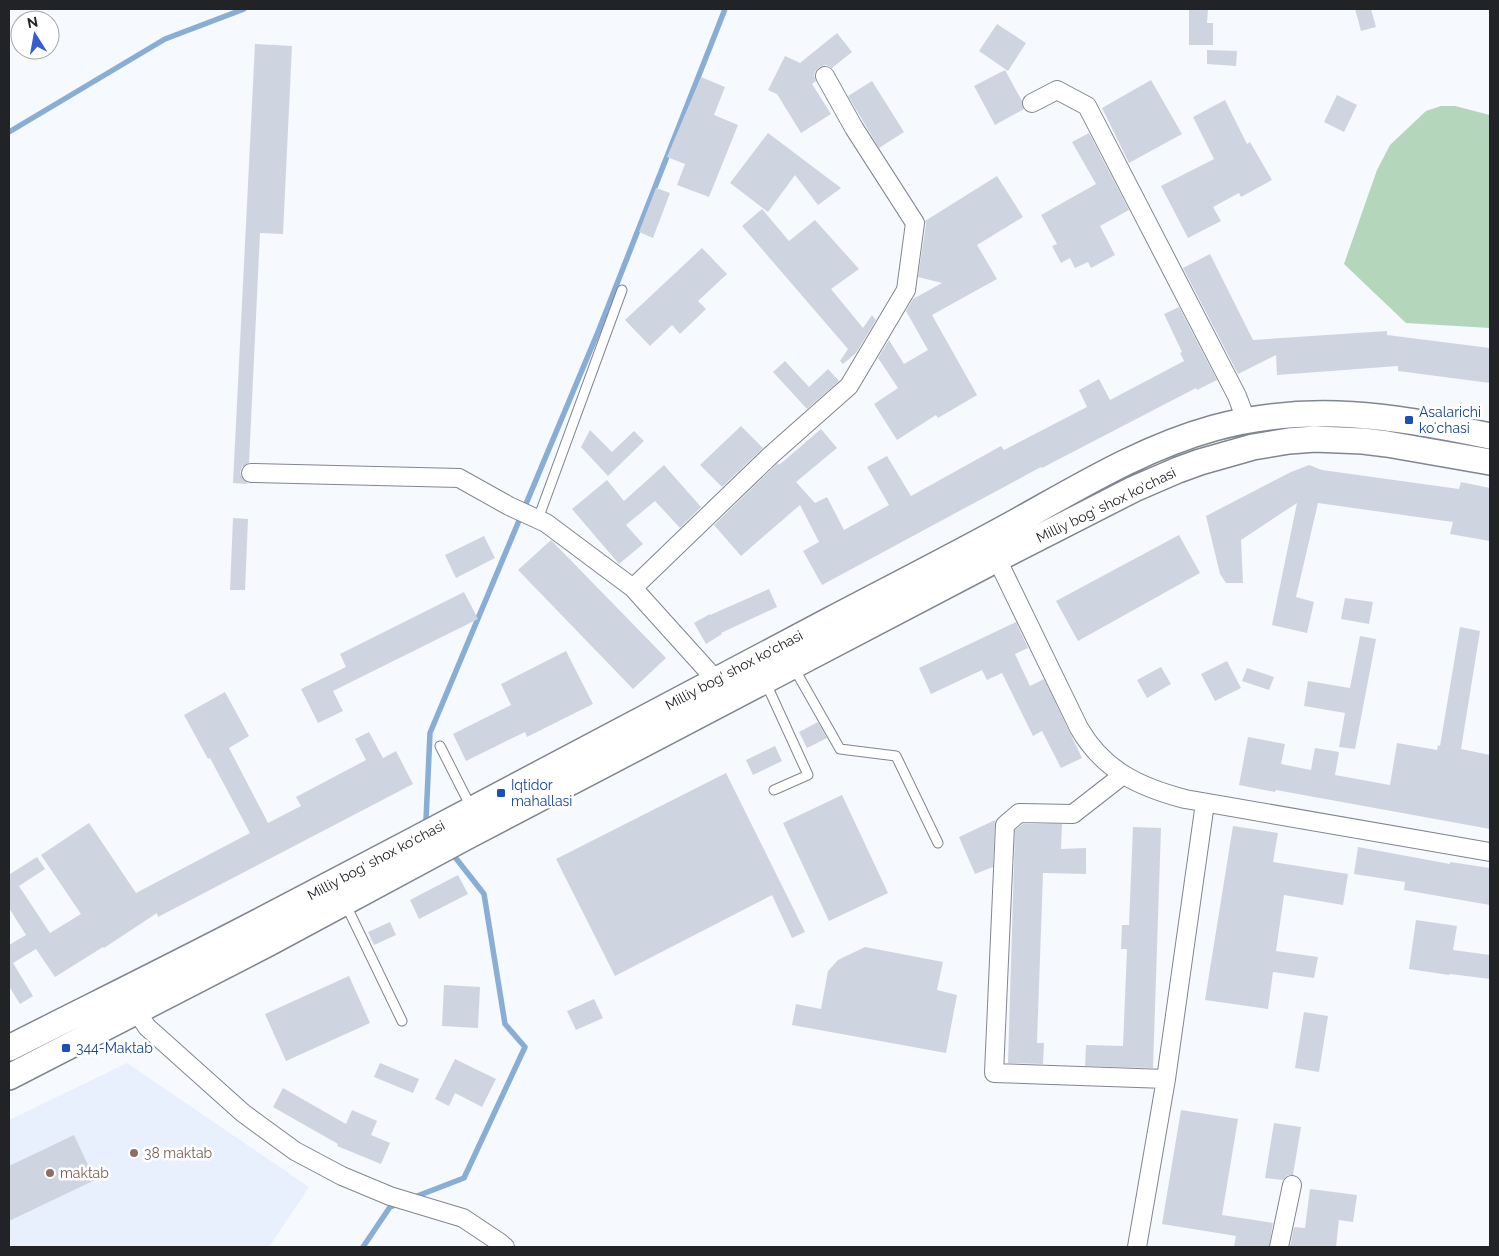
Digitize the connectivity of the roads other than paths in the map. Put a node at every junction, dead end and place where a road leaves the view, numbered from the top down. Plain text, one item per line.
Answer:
1 (825, 76) dead end
2 (1032, 102) dead end
3 (622, 290) dead end
4 (1246, 420) junction
5 (1490, 436) edge
6 (1490, 462) edge
7 (251, 473) dead end
8 (528, 514) junction
9 (997, 559) junction
10 (633, 588) junction
11 (792, 666) junction
12 (716, 680) junction
13 (765, 681) junction
14 (440, 746) dead end
15 (1123, 775) junction
16 (774, 790) dead end
17 (1205, 803) junction
18 (464, 821) junction
19 (938, 842) dead end
20 (426, 846) junction
21 (1490, 852) edge
22 (345, 902) junction
23 (264, 933) junction
24 (130, 1001) junction
25 (402, 1021) dead end
26 (9, 1048) edge
27 (9, 1077) edge
28 (1166, 1079) junction
29 (1292, 1185) dead end
30 (505, 1247) edge
31 (1137, 1247) edge
32 (1279, 1247) edge

1 - 10 street
2 - 4 street
3 - 8 lane
4 - 5 main road, Milliy bog‘ shox ko‘chasi
4 - 12 main road, Milliy bog‘ shox ko‘chasi
6 - 9 main road, Milliy bog‘ shox ko‘chasi
7 - 8 street
8 - 10 street
9 - 11 main road, Milliy bog‘ shox ko‘chasi
9 - 15 street
10 - 12 street
11 - 13 main road, Milliy bog‘ shox ko‘chasi
11 - 19 lane
12 - 18 main road, Milliy bog‘ shox ko‘chasi
13 - 16 lane
13 - 18 main road, Milliy bog‘ shox ko‘chasi
14 - 18 lane
15 - 17 street
15 - 28 street
17 - 21 street
17 - 28 street
18 - 20 main road, Milliy bog‘ shox ko‘chasi
20 - 22 main road, Milliy bog‘ shox ko‘chasi
20 - 23 main road, Milliy bog‘ shox ko‘chasi
22 - 23 main road, Milliy bog‘ shox ko‘chasi
22 - 25 lane
23 - 24 main road, Milliy bog‘ shox ko‘chasi
24 - 26 main road, Milliy bog‘ shox ko‘chasi
24 - 27 main road, Milliy bog‘ shox ko‘chasi
24 - 30 street
28 - 31 street
29 - 32 street

